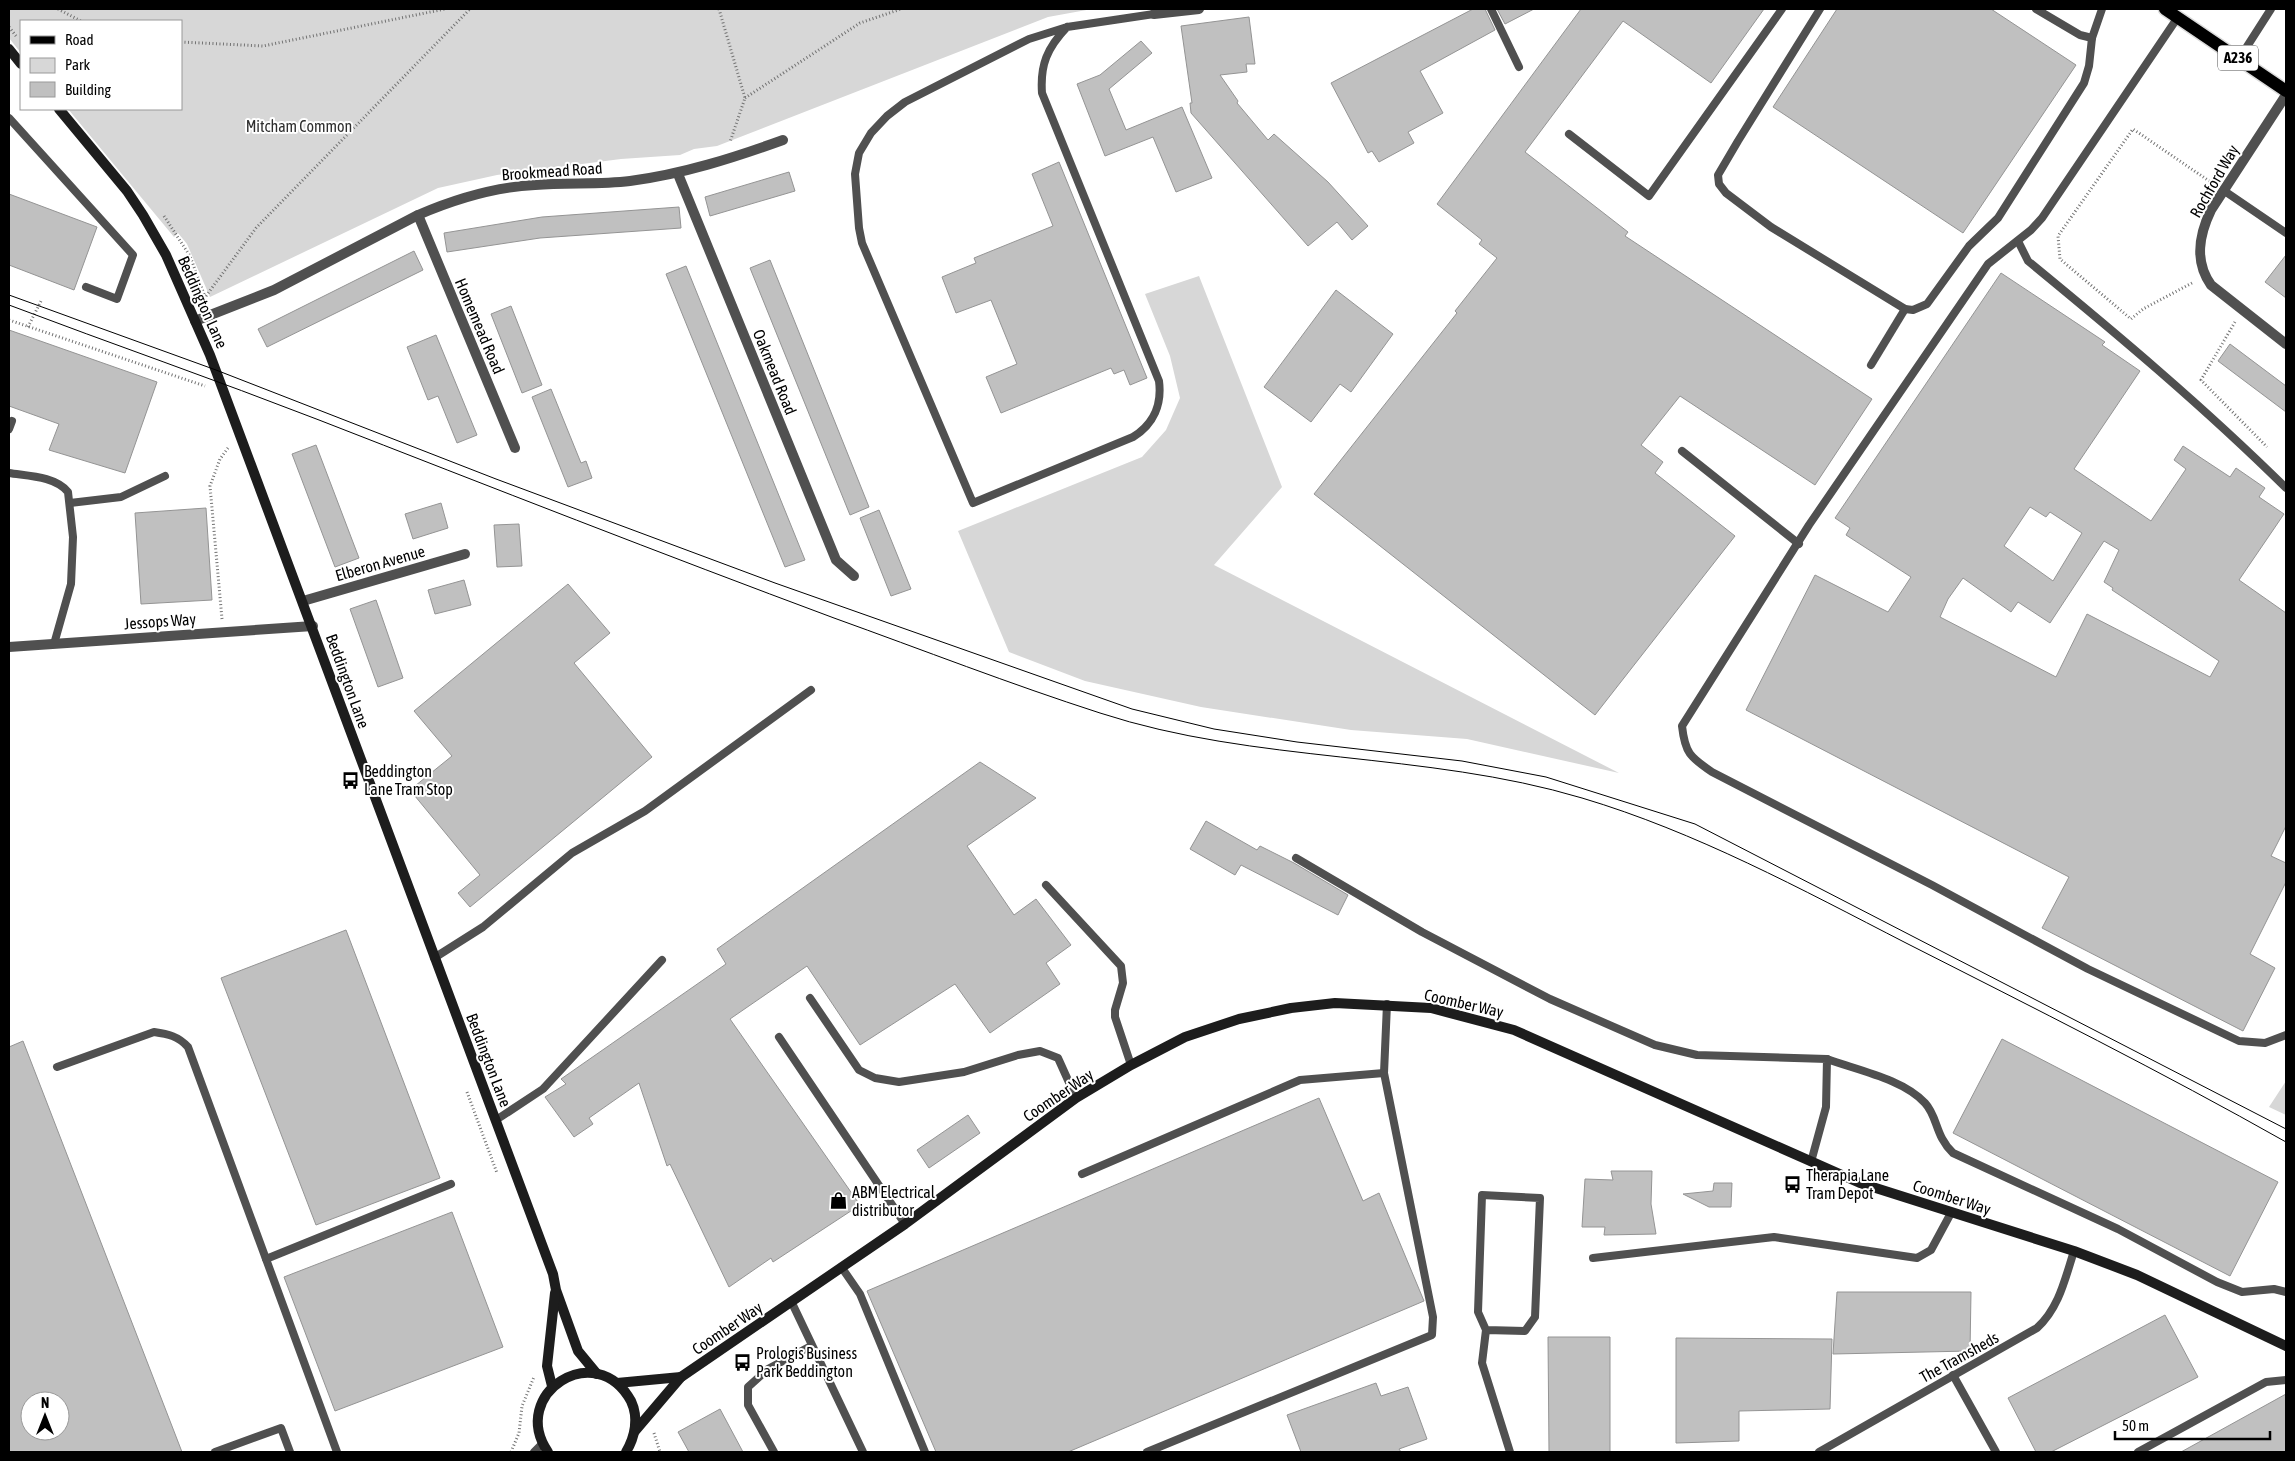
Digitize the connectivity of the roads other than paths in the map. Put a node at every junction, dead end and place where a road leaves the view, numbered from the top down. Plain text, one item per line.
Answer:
1 (1200, 9) edge
2 (1491, 9) edge
3 (1782, 9) edge
4 (1820, 9) edge
5 (2036, 9) edge
6 (2102, 9) edge
7 (2165, 9) edge
8 (2271, 9) edge
9 (1154, 14) joint
10 (2178, 17) junction
11 (1067, 27) junction
12 (2092, 38) junction
13 (9, 49) edge
14 (2239, 59) junction
15 (20, 63) edge
16 (1518, 67) dead end
17 (2286, 91) edge
18 (2286, 95) edge
19 (61, 110) edge
20 (9, 118) edge
21 (1569, 134) dead end
22 (784, 140) dead end
23 (678, 174) junction
24 (2223, 190) junction
25 (418, 215) junction
26 (2286, 233) edge
27 (2018, 241) junction
28 (86, 287) dead end
29 (1905, 309) junction
30 (196, 321) junction
31 (2286, 344) edge
32 (1871, 365) dead end
33 (515, 448) dead end
34 (1682, 452) dead end
35 (9, 474) edge
36 (165, 476) dead end
37 (2286, 488) edge
38 (70, 503) junction
39 (1798, 544) junction
40 (466, 554) dead end
41 (854, 576) dead end
42 (304, 601) junction
43 (312, 626) junction
44 (54, 644) junction
45 (9, 647) edge
46 (811, 690) dead end
47 (1296, 858) dead end
48 (1046, 885) dead end
49 (434, 958) junction
50 (662, 960) dead end
51 (810, 998) dead end
52 (1386, 1004) junction
53 (2286, 1036) edge
54 (779, 1037) dead end
55 (1827, 1060) junction
56 (1131, 1065) junction
57 (57, 1067) dead end
58 (1384, 1072) junction
59 (1076, 1098) junction
60 (496, 1120) junction
61 (1811, 1162) junction
62 (1082, 1174) dead end
63 (451, 1184) dead end
64 (1951, 1213) junction
65 (905, 1224) junction
66 (2074, 1251) junction
67 (1593, 1258) dead end
68 (266, 1259) junction
69 (842, 1268) junction
70 (556, 1290) junction
71 (2286, 1292) edge
72 (792, 1303) junction
73 (1486, 1330) junction
74 (811, 1346) junction
75 (2286, 1346) edge
76 (597, 1374) junction
77 (1953, 1375) junction
78 (682, 1377) junction
79 (2286, 1380) edge
80 (617, 1383) junction
81 (552, 1386) junction
82 (636, 1431) junction
83 (546, 1447) edge
84 (628, 1450) edge
85 (215, 1452) edge
86 (290, 1452) edge
87 (337, 1452) edge
88 (534, 1452) edge
89 (774, 1452) edge
90 (862, 1452) edge
91 (925, 1452) edge
92 (1147, 1452) edge
93 (1510, 1452) edge
94 (1819, 1452) edge
95 (1996, 1452) edge
96 (2138, 1452) edge

1 - 9 street
2 - 16 lane
3 - 21 lane
4 - 29 lane
5 - 12 lane
6 - 12 lane
7 - 10 main road, A236
8 - 14 lane
9 - 11 lane
10 - 14 main road, A236
10 - 27 lane
11 - 11 lane
12 - 29 lane
13 - 15 street
14 - 17 main road, A236
18 - 24 street, Rochford Way
19 - 30 street, Beddington Lane
20 - 28 lane
22 - 23 street, Brookmead Road
23 - 25 street, Brookmead Road
23 - 41 street, Oakmead Road
24 - 26 lane
24 - 31 street, Rochford Way
25 - 30 street, Brookmead Road
25 - 33 street, Homemead Road
27 - 37 lane
27 - 39 lane
29 - 32 lane
30 - 42 street, Beddington Lane
34 - 39 lane
35 - 38 lane
36 - 38 lane
38 - 44 lane
39 - 53 lane
40 - 42 street, Elberon Avenue
42 - 43 street, Beddington Lane
43 - 44 street, Jessops Way
43 - 49 street, Beddington Lane
44 - 45 street, Jessops Way
46 - 49 lane
47 - 55 lane
48 - 56 lane
49 - 60 street, Beddington Lane
50 - 60 lane
51 - 59 lane
52 - 56 street, Coomber Way
52 - 58 lane
52 - 61 street, Coomber Way
54 - 65 lane
55 - 61 lane
55 - 71 lane
56 - 59 street, Coomber Way
57 - 68 lane
58 - 62 lane
58 - 92 lane
59 - 65 street, Coomber Way
60 - 70 street, Beddington Lane
61 - 64 street, Coomber Way
63 - 68 lane
64 - 66 street, Coomber Way
64 - 67 lane
65 - 69 street, Coomber Way
66 - 75 street, Coomber Way
66 - 77 lane, The Tramsheds
68 - 87 lane
69 - 72 street, Coomber Way
69 - 91 lane
70 - 76 street, Beddington Lane
70 - 81 street, Beddington Lane
72 - 74 lane
72 - 78 street, Coomber Way
73 - 73 lane
73 - 93 lane
74 - 89 lane
74 - 90 lane
76 - 80 street, Beddington Lane
76 - 81 street, Beddington Lane
77 - 94 lane, The Tramsheds
77 - 95 lane
78 - 80 street, Coomber Way
78 - 82 street, Coomber Way
79 - 96 lane
80 - 82 street, Beddington Lane
81 - 83 street
82 - 84 street
83 - 88 lane
85 - 86 lane

